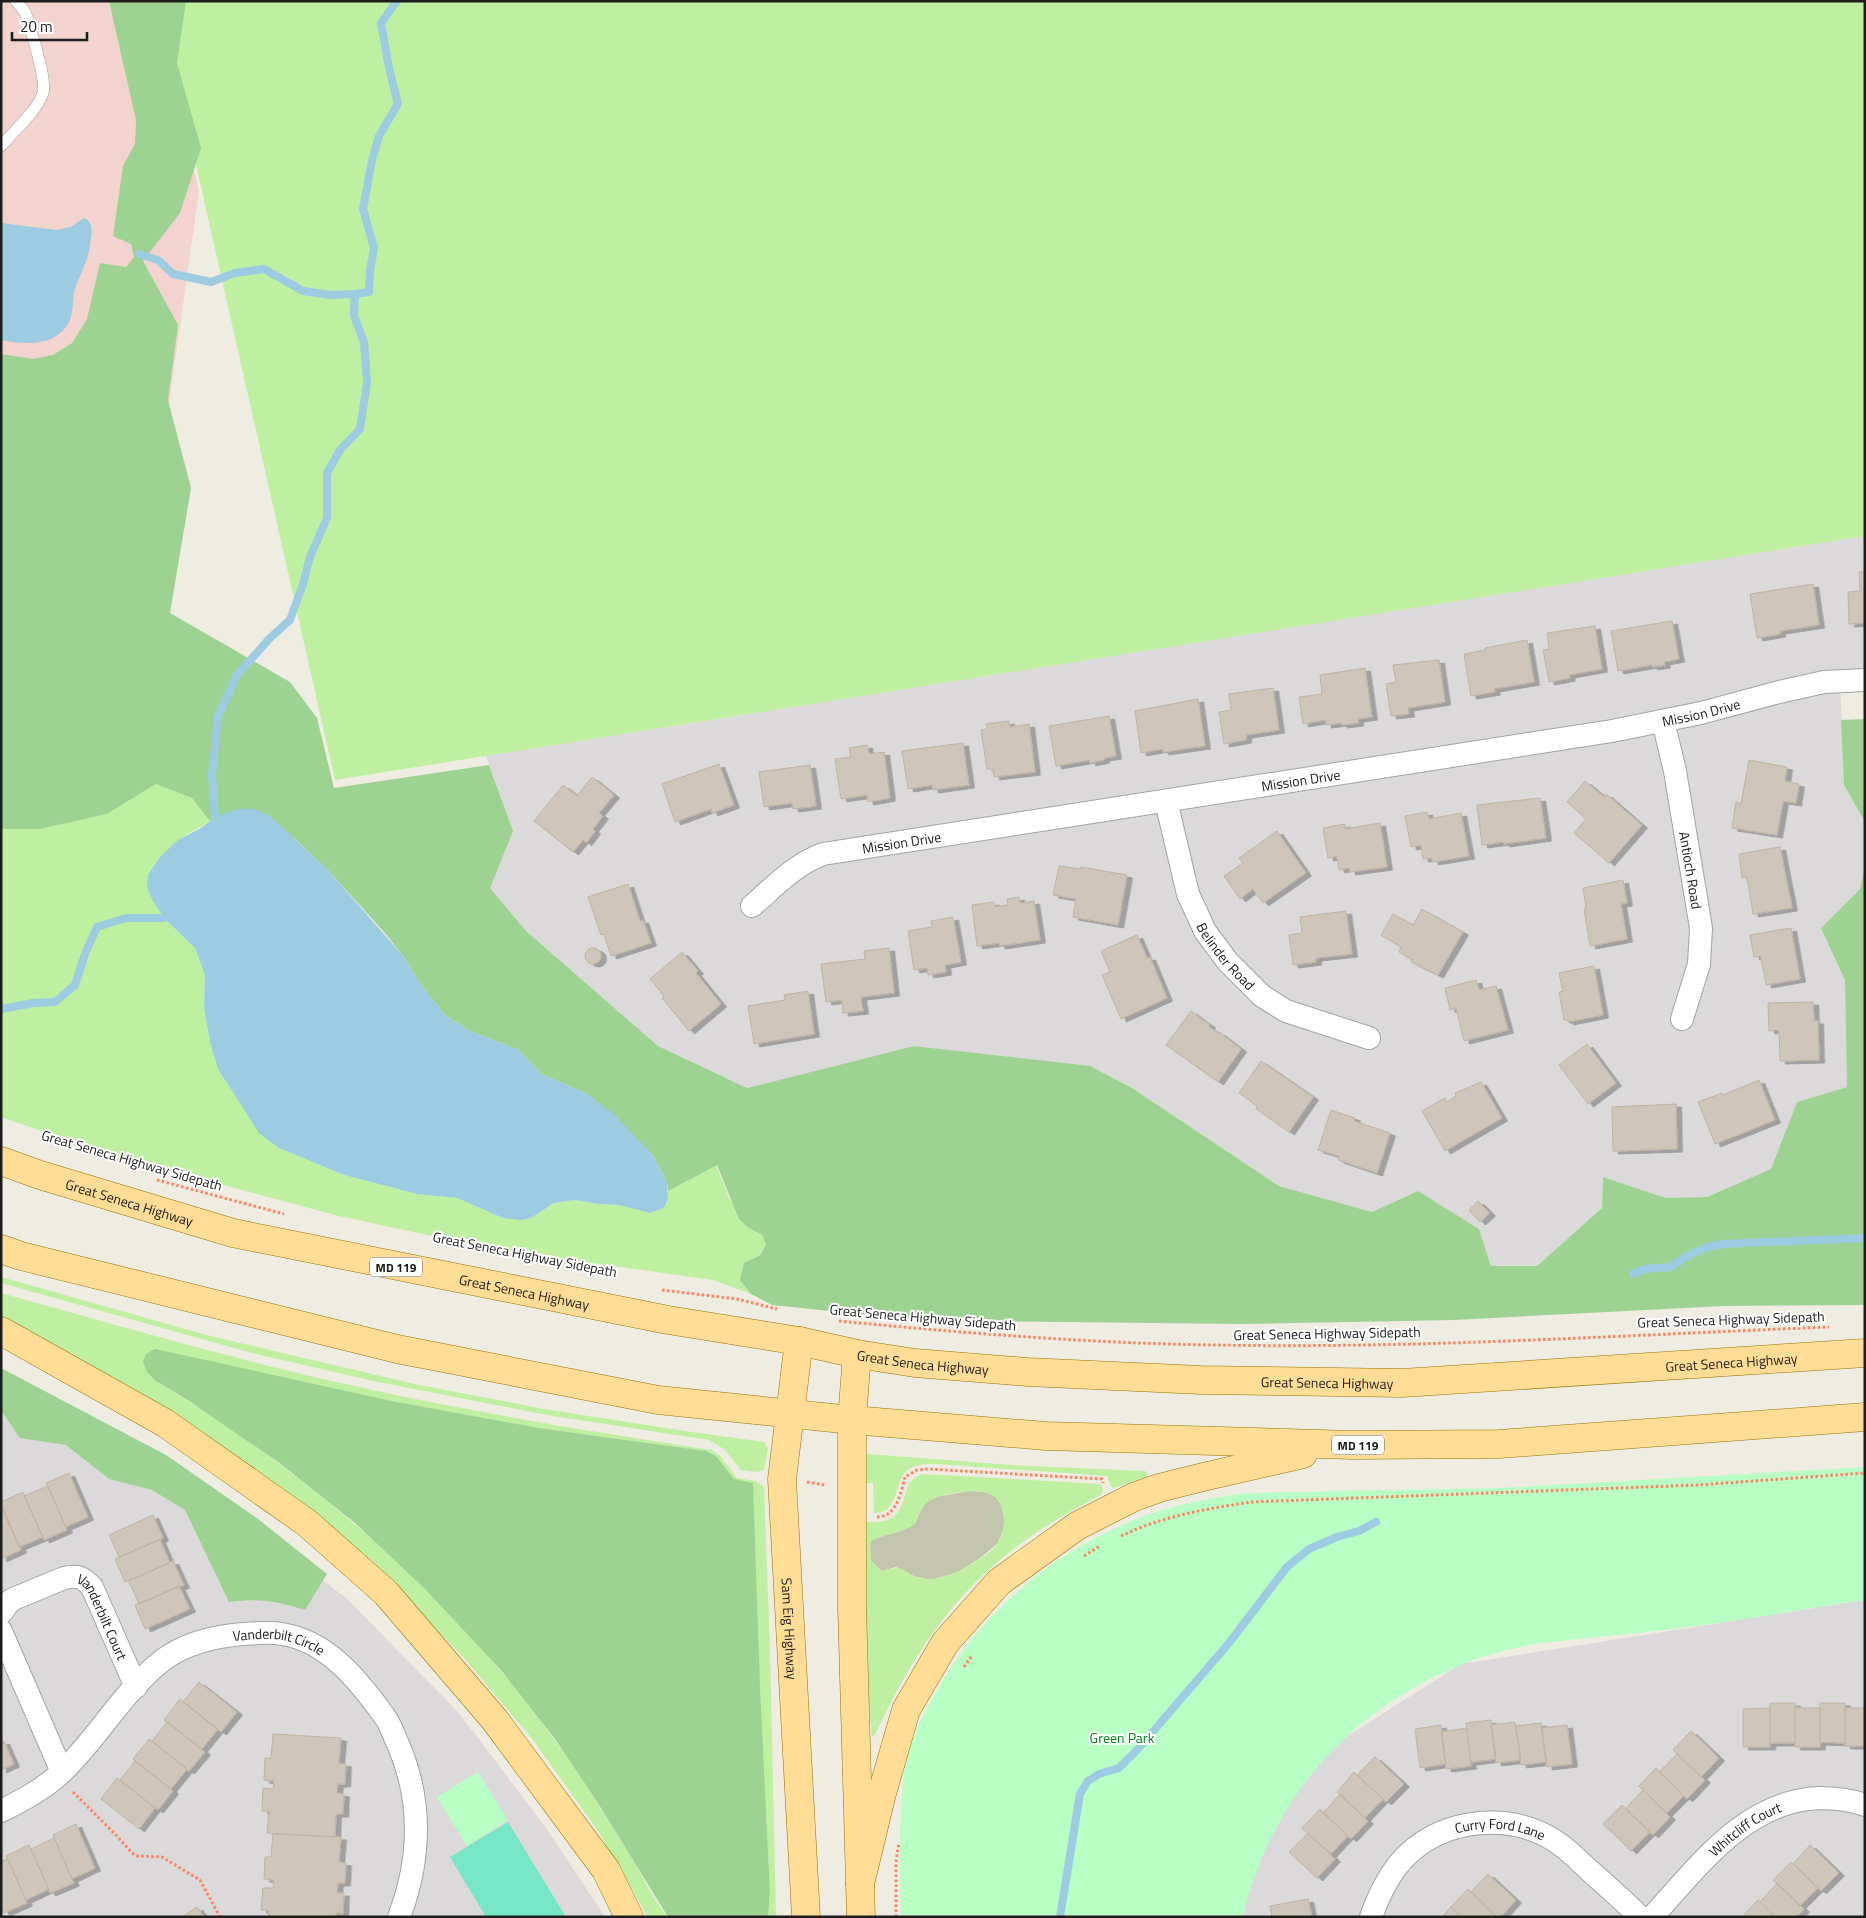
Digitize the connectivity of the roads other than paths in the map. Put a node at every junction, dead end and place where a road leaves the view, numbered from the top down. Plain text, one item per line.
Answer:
1 (16, 1) edge
2 (1, 146) edge
3 (1865, 680) edge
4 (1663, 722) junction
5 (1166, 801) junction
6 (752, 906) dead end
7 (1682, 1019) dead end
8 (1369, 1038) dead end
9 (1, 1161) edge
10 (1, 1249) edge
11 (1, 1331) edge
12 (799, 1341) junction
13 (1865, 1353) edge
14 (857, 1354) junction
15 (790, 1415) junction
16 (1865, 1417) edge
17 (852, 1420) junction
18 (1353, 1445) junction
19 (1, 1613) edge
20 (1, 1630) edge
21 (136, 1687) junction
22 (60, 1774) junction
23 (1865, 1805) edge
24 (1, 1810) edge
25 (860, 1884) junction
26 (398, 1917) edge
27 (629, 1917) edge
28 (806, 1917) edge
29 (861, 1917) edge
30 (1371, 1917) edge
31 (1640, 1917) edge
32 (1652, 1917) edge

1 - 2 lane
3 - 4 street, Mission Drive
4 - 5 street, Mission Drive
4 - 7 street, Antioch Road
5 - 6 street, Mission Drive
5 - 8 street, Belinder Road
9 - 12 main road, Great Seneca Highway / MD 119
10 - 15 main road, MD 119
11 - 27 main road
12 - 14 main road, Great Seneca Highway / MD 119
12 - 15 main road, Sam Eig Highway
13 - 14 main road, Great Seneca Highway / MD 119
14 - 17 main road
15 - 17 main road, MD 119
15 - 28 main road, Sam Eig Highway
16 - 18 main road, MD 119
17 - 18 main road, MD 119
17 - 25 main road
18 - 25 main road
19 - 21 street, Vanderbilt Court
20 - 22 street
21 - 22 street, Vanderbilt Circle
21 - 26 street, Vanderbilt Circle
22 - 24 street, Vanderbilt Circle
23 - 32 street, Whitcliff Court
25 - 29 main road
30 - 31 street, Curry Ford Lane

